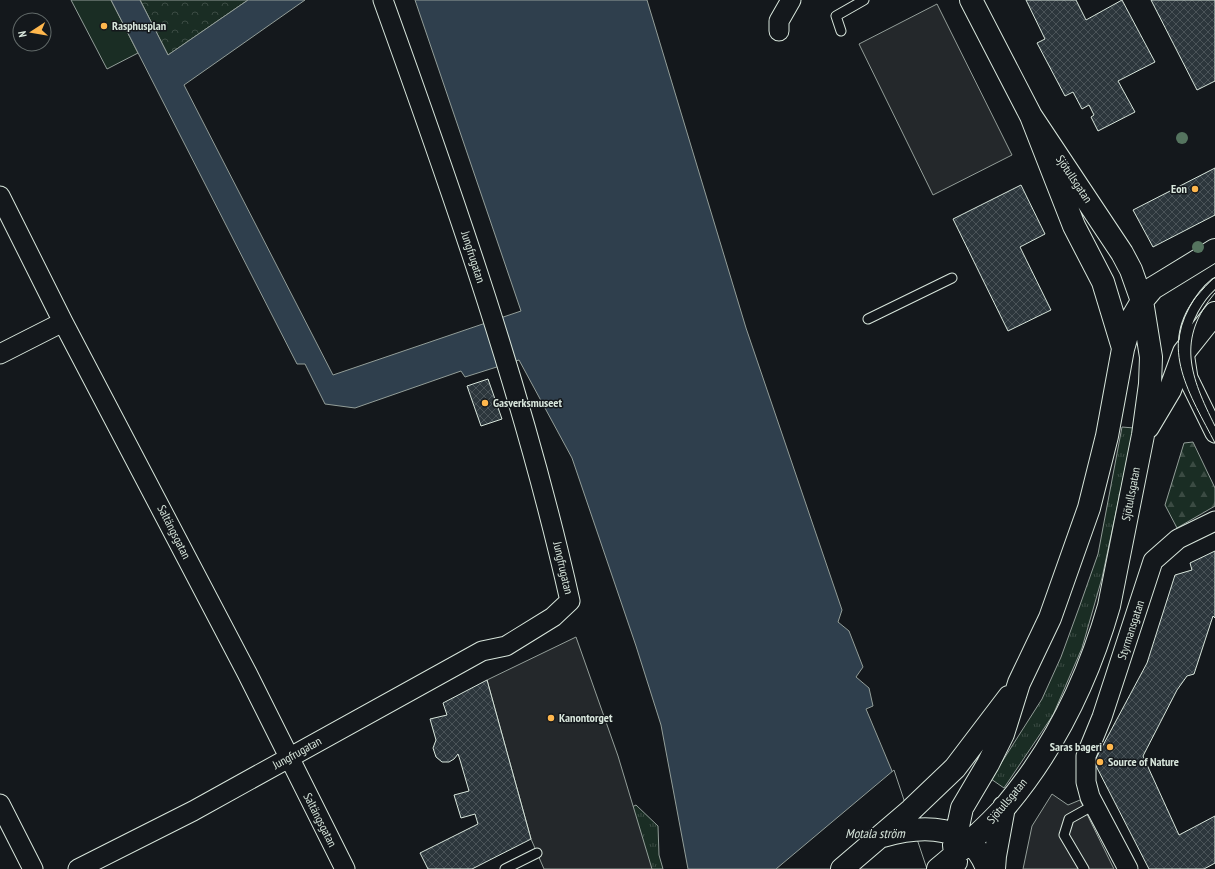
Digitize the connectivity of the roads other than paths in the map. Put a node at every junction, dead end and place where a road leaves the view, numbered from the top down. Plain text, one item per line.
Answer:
1 (383, 0) edge
2 (791, 0) edge
3 (864, 0) edge
4 (971, 0) edge
5 (779, 31) dead end
6 (840, 31) dead end
7 (1031, 116) junction
8 (0, 196) edge
9 (1215, 250) edge
10 (952, 278) dead end
11 (1215, 283) edge
12 (1142, 301) junction
13 (1215, 313) edge
14 (868, 319) dead end
15 (63, 322) junction
16 (1123, 349) junction
17 (1184, 352) junction
18 (0, 354) edge
19 (1215, 433) edge
20 (1143, 435) junction
21 (1215, 521) edge
22 (1018, 683) junction
23 (289, 757) junction
24 (0, 804) edge
25 (1094, 805) junction
26 (1004, 807) junction
27 (914, 819) junction
28 (537, 853) dead end
29 (955, 854) edge
30 (33, 869) edge
31 (78, 869) edge
32 (344, 869) edge
33 (505, 869) edge
34 (842, 869) edge
35 (987, 869) edge
36 (994, 869) edge
37 (1084, 869) edge
38 (1128, 869) edge

1 - 23 street, Jungfrugatan
2 - 5 street
3 - 6 lane
4 - 7 main road, Sjötullsgatan
7 - 12 main road, Sjötullsgatan
7 - 16 main road, Sjötullsgatan
8 - 15 street, Saltängsgatan
9 - 12 main road
10 - 14 lane
11 - 17 lane
12 - 16 main road
12 - 20 main road, Sjötullsgatan
13 - 17 main road
15 - 18 street
15 - 23 street, Saltängsgatan
16 - 22 main road, Sjötullsgatan
17 - 19 street
17 - 20 main road
20 - 26 main road, Sjötullsgatan
21 - 25 street, Styrmansgatan
22 - 27 main road, Sjötullsgatan
22 - 29 main road, Sjötullsgatan
23 - 31 street, Jungfrugatan
23 - 32 street, Saltängsgatan
24 - 30 street
25 - 37 lane
25 - 38 street
26 - 29 main road, Sjötullsgatan
26 - 36 main road
27 - 29 main road
27 - 34 main road, Sjötullsgatan
28 - 33 lane
29 - 35 main road

